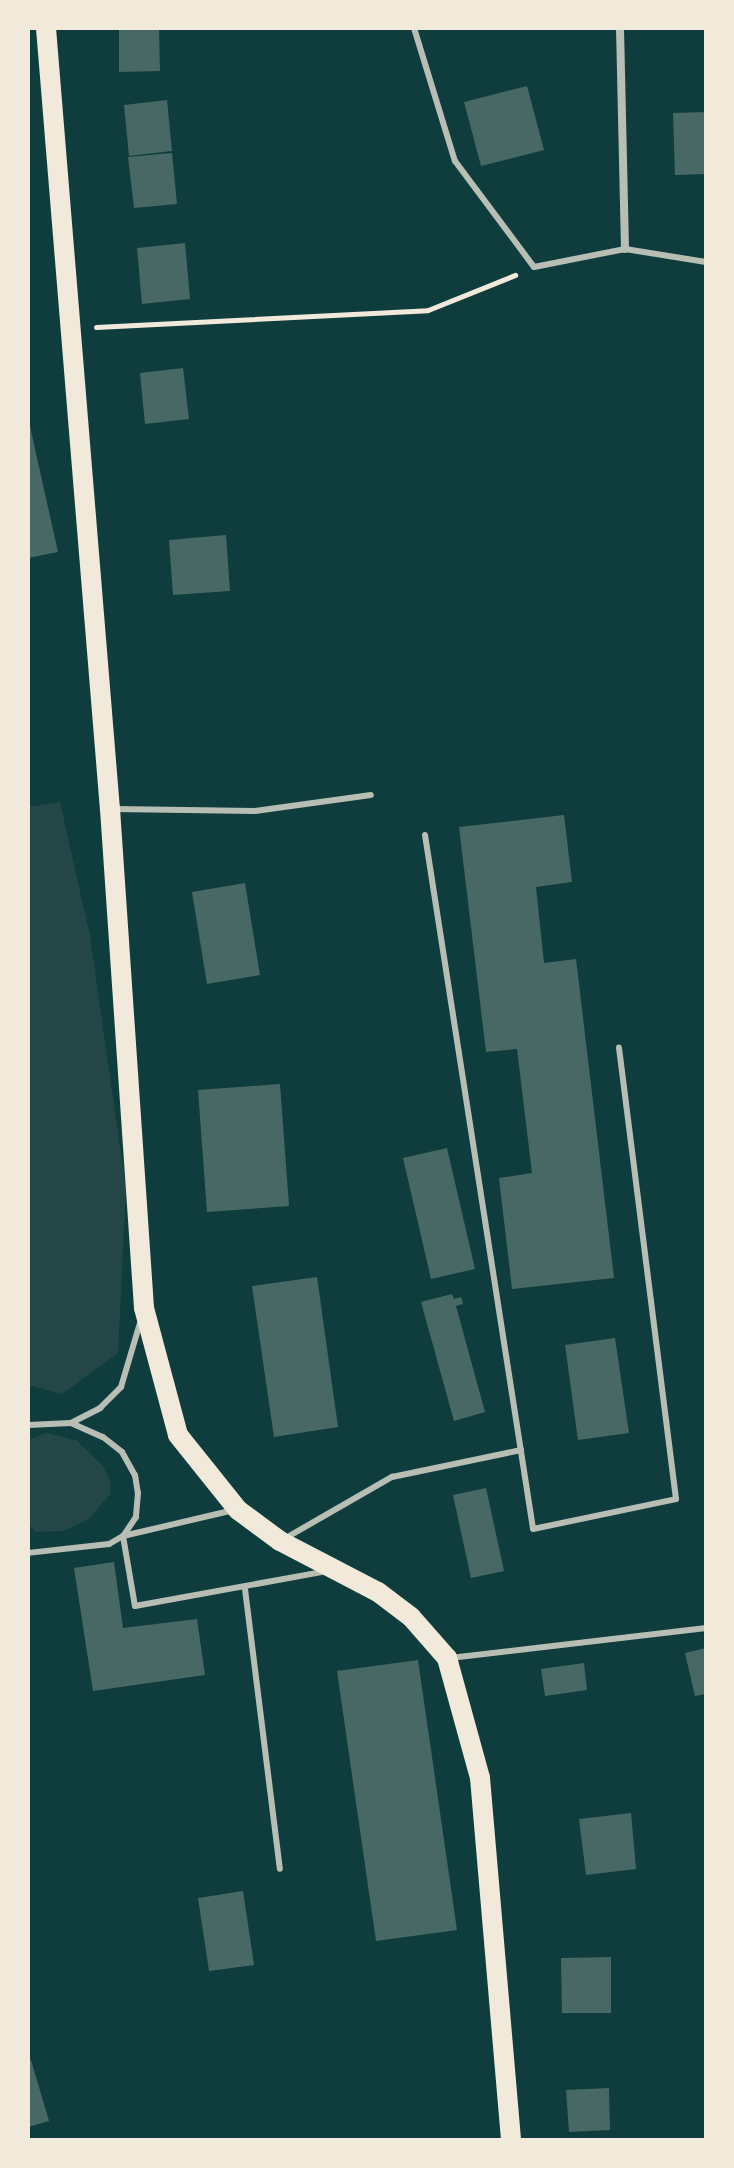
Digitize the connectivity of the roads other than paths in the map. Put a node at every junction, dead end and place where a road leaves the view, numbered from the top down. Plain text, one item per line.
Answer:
1 (46, 28) edge
2 (414, 28) edge
3 (620, 28) edge
4 (625, 249) junction
5 (706, 262) edge
6 (371, 795) dead end
7 (110, 809) junction
8 (425, 835) dead end
9 (619, 1048) dead end
10 (144, 1308) junction
11 (71, 1423) junction
12 (28, 1425) edge
13 (521, 1450) junction
14 (238, 1510) junction
15 (123, 1536) junction
16 (280, 1541) junction
17 (28, 1553) edge
18 (335, 1570) junction
19 (245, 1589) junction
20 (706, 1628) edge
21 (447, 1658) junction
22 (280, 1869) dead end
23 (511, 2140) edge

1 - 7 main road
2 - 4 lane
3 - 4 street
4 - 5 lane
6 - 7 lane
7 - 10 main road
8 - 13 lane
9 - 13 lane
10 - 11 lane
10 - 14 main road
11 - 12 lane
11 - 15 lane
13 - 16 lane
14 - 15 lane
14 - 16 main road
15 - 17 lane
15 - 19 lane
16 - 18 main road
18 - 19 lane
18 - 21 main road
19 - 22 lane
20 - 21 lane
21 - 23 main road

